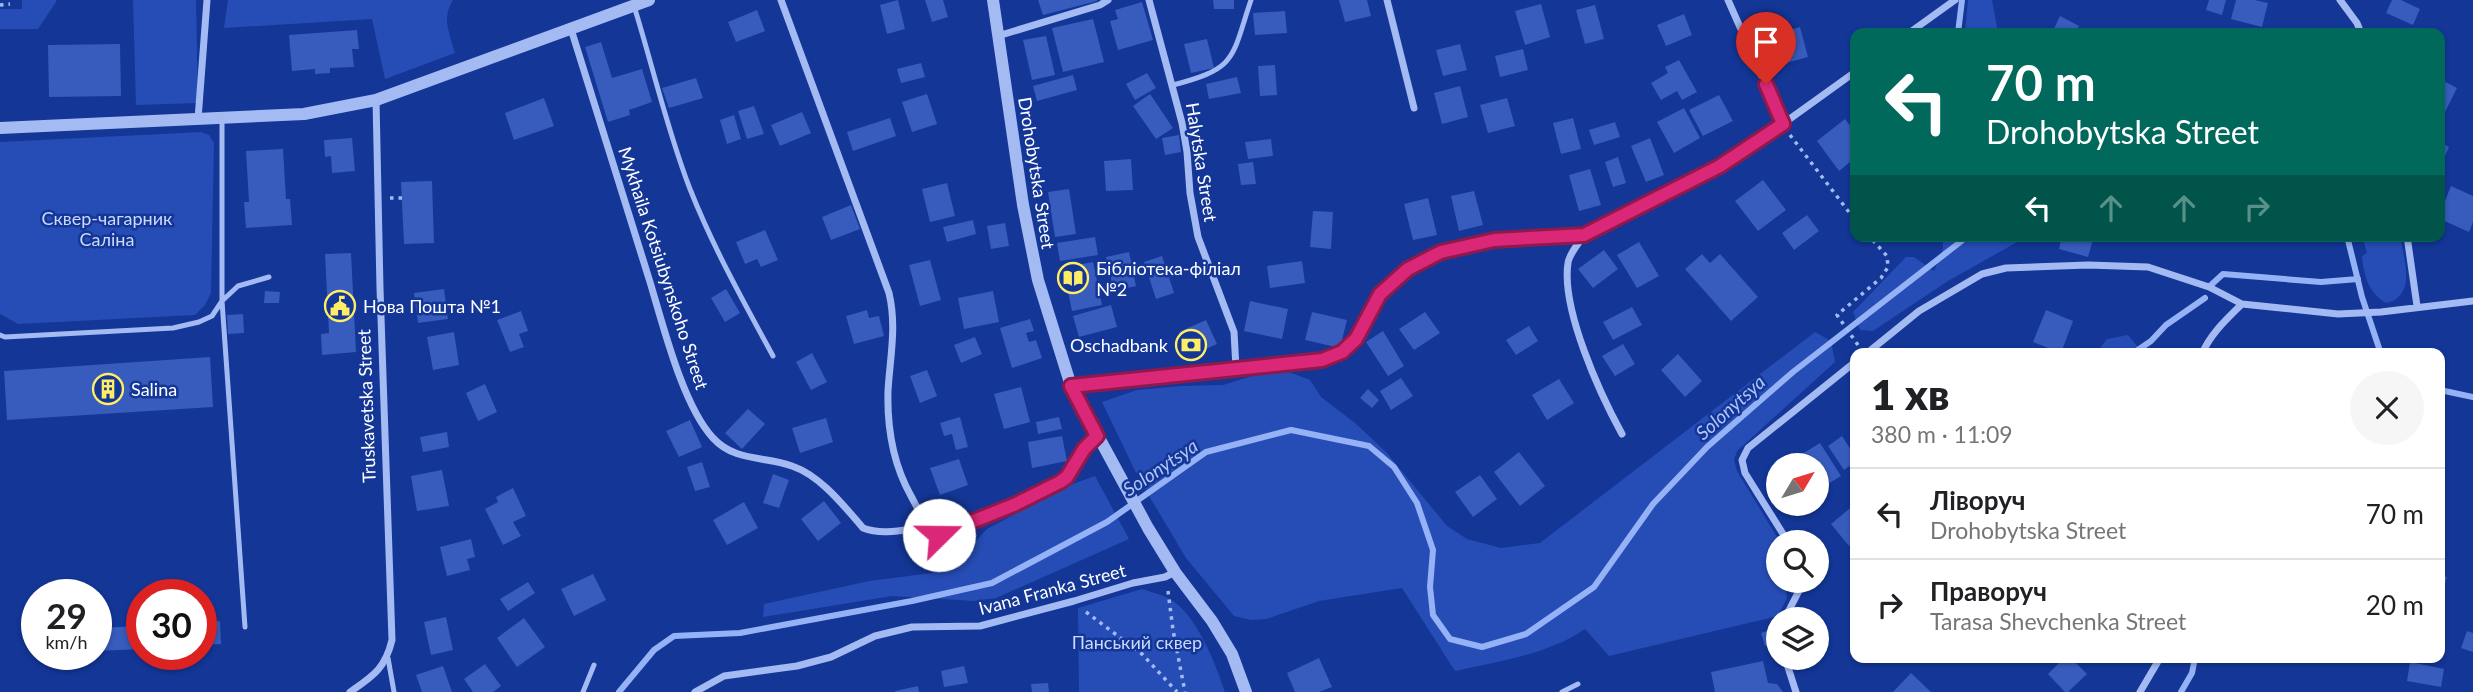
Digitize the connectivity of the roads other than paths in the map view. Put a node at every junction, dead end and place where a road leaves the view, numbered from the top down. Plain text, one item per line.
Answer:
1 (207, 0) edge
2 (649, 0) edge
3 (781, 0) edge
4 (993, 0) edge
5 (1108, 0) edge
6 (1149, 0) edge
7 (1251, 0) edge
8 (1387, 0) edge
9 (1728, 0) edge
10 (1955, 0) edge
11 (2340, 0) edge
12 (634, 6) junction
13 (1916, 28) edge
14 (2359, 28) edge
15 (571, 29) junction
16 (998, 36) junction
17 (1850, 76) edge
18 (1174, 85) junction
19 (376, 100) junction
20 (1415, 108) dead end
21 (222, 118) junction
22 (198, 119) junction
23 (1783, 124) junction
24 (0, 128) edge
25 (1584, 235) junction
26 (2408, 242) edge
27 (269, 277) dead end
28 (222, 301) junction
29 (2473, 301) edge
30 (2242, 304) junction
31 (2417, 306) junction
32 (0, 335) edge
33 (1873, 348) edge
34 (2205, 348) edge
35 (773, 356) dead end
36 (1850, 366) edge
37 (1236, 368) junction
38 (1071, 386) junction
39 (1622, 434) dead end
40 (1097, 436) junction
41 (928, 527) junction
42 (1781, 530) edge
43 (1170, 575) junction
44 (245, 627) dead end
45 (388, 658) junction
46 (2157, 663) edge
47 (594, 665) dead end
48 (1789, 670) edge
49 (1578, 684) dead end
50 (350, 692) edge
51 (394, 692) edge
52 (583, 692) edge
53 (695, 692) edge
54 (1246, 692) edge
55 (1562, 692) edge
56 (1796, 692) edge
57 (2140, 692) edge

1 - 22 street
2 - 12 street
3 - 41 street
4 - 16 street, Drohobytska Street
5 - 16 street
6 - 18 street, Halytska Street
7 - 18 lane
8 - 20 street
9 - 23 street
10 - 13 street
11 - 14 street
12 - 15 street
12 - 35 lane
15 - 19 street
15 - 41 street, Mykhaila Kotsiubynskoho Street
16 - 38 street, Drohobytska Street
17 - 23 street
18 - 37 street, Halytska Street
19 - 21 street
19 - 45 street, Truskavetska Street
21 - 22 street
21 - 28 lane
22 - 24 street
23 - 25 street
25 - 37 street
25 - 39 street
26 - 31 street
27 - 28 lane
28 - 32 lane
28 - 44 lane
29 - 31 street
30 - 31 street
30 - 33 street
30 - 34 street
36 - 42 street
37 - 38 street
38 - 40 street, Drohobytska Street
40 - 41 street, Mykhaila Kotsiubynskoho Street
40 - 43 street, Drohobytska Street
43 - 53 street, Ivana Franka Street
43 - 54 street, Drohobytska Street
45 - 50 street
45 - 51 lane
46 - 57 street
47 - 52 lane
48 - 56 street
49 - 55 lane

